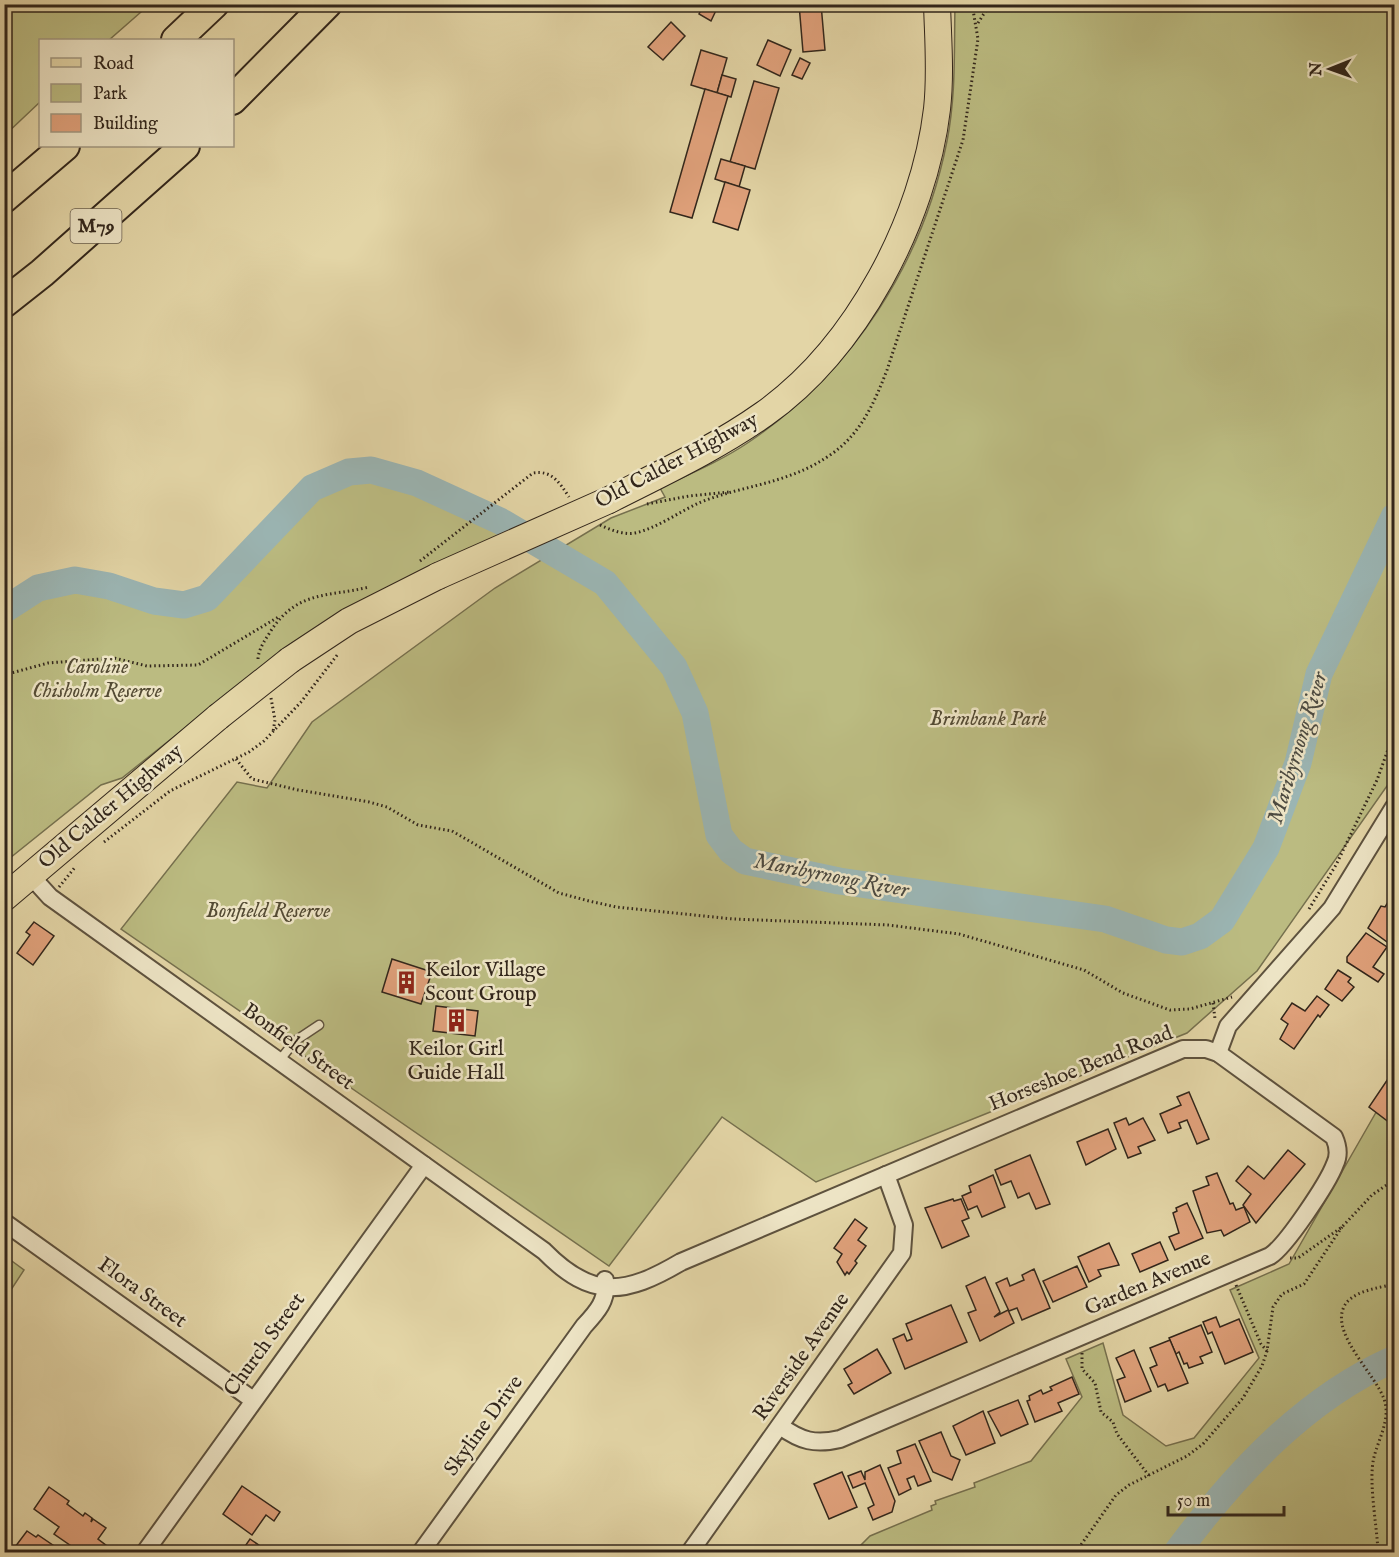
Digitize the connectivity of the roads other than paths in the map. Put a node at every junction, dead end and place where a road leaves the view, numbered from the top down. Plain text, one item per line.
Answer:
1 (214, 4) edge
2 (327, 4) edge
3 (937, 4) edge
4 (177, 39) edge
5 (234, 98) edge
6 (64, 147) edge
7 (183, 147) edge
8 (4, 198) edge
9 (4, 303) edge
10 (1395, 807) edge
11 (18, 872) edge
12 (4, 898) edge
13 (319, 1025) dead end
14 (1218, 1053) junction
15 (279, 1061) junction
16 (424, 1165) junction
17 (886, 1175) junction
18 (4, 1222) edge
19 (602, 1285) junction
20 (253, 1400) junction
21 (780, 1426) junction
22 (145, 1552) edge
23 (421, 1552) edge
24 (690, 1552) edge

1 - 4 highway
2 - 5 highway
3 - 11 main road, Old Calder Highway, bridge
6 - 8 highway
7 - 9 highway, M79
10 - 14 street
11 - 12 main road, Old Calder Highway
11 - 15 street, Bonfield Street
13 - 15 lane
14 - 17 street, Horseshoe Bend Road
14 - 21 street, Garden Avenue
15 - 16 street, Bonfield Street
16 - 19 street, Bonfield Street
16 - 20 street, Church Street
17 - 19 street, Horseshoe Bend Road
17 - 21 street, Riverside Avenue
18 - 20 street, Flora Street
19 - 23 street, Skyline Drive
20 - 22 street, Church Street
21 - 24 street, Riverside Avenue

